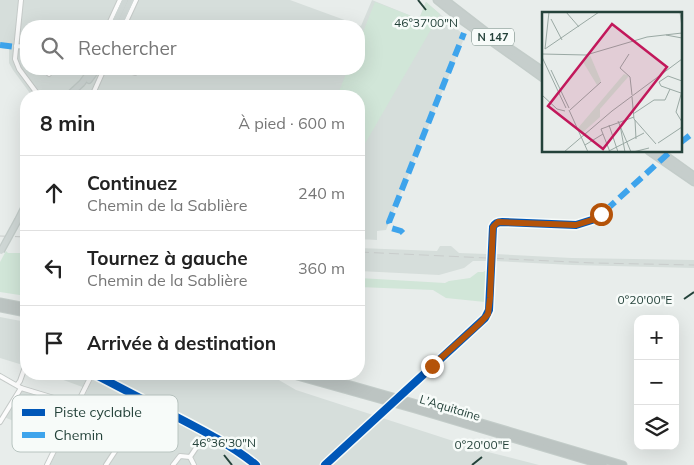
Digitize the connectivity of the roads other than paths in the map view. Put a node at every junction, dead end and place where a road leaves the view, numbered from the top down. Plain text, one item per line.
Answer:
1 (21, 0) edge
2 (120, 0) edge
3 (126, 0) edge
4 (131, 0) edge
5 (136, 0) edge
6 (436, 0) edge
7 (445, 0) edge
8 (111, 20) edge
9 (116, 20) edge
10 (122, 20) edge
11 (127, 20) edge
12 (16, 46) junction
13 (20, 47) edge
14 (542, 70) edge
15 (20, 71) edge
16 (23, 75) edge
17 (88, 75) edge
18 (93, 75) edge
19 (101, 75) edge
20 (542, 77) edge
21 (34, 89) edge
22 (74, 90) edge
23 (80, 90) edge
24 (95, 90) edge
25 (650, 152) edge
26 (659, 152) edge
27 (694, 176) edge
28 (694, 182) edge
29 (606, 210) dead end
30 (20, 216) edge
31 (1, 252) edge
32 (0, 302) edge
33 (20, 306) edge
34 (0, 308) edge
35 (20, 312) edge
36 (0, 376) edge
37 (21, 380) edge
38 (90, 380) edge
39 (105, 380) edge
40 (312, 380) edge
41 (333, 380) edge
42 (19, 387) junction
43 (15, 395) edge
44 (45, 395) edge
45 (82, 395) edge
46 (136, 395) edge
47 (400, 396) dead end
48 (12, 400) edge
49 (389, 406) dead end
50 (178, 417) edge
51 (0, 422) edge
52 (206, 432) junction
53 (54, 452) edge
54 (115, 452) edge
55 (190, 457) junction
56 (47, 465) edge
57 (106, 465) edge
58 (173, 465) edge
59 (194, 465) edge
60 (256, 465) edge
61 (325, 465) edge
62 (603, 465) edge
63 (623, 465) edge

1 - 12 street
2 - 8 street
3 - 9 main road
4 - 10 main road
5 - 11 street
6 - 20 highway, N 147
7 - 14 highway, N 147
12 - 13 street
12 - 15 street
16 - 21 street
17 - 22 main road
18 - 23 main road
19 - 24 street
25 - 28 highway
26 - 27 highway
29 - 47 street, bridge
30 - 31 main road, bridge
32 - 33 highway
34 - 35 highway
36 - 42 street
37 - 42 street
38 - 45 street
39 - 46 street
40 - 62 highway, L'Aquitaine
41 - 63 highway, L'Aquitaine
42 - 43 street
42 - 44 street
48 - 51 street
49 - 61 street
50 - 52 street
52 - 55 street
52 - 60 street
53 - 56 street
54 - 57 street
55 - 58 street
55 - 59 street

